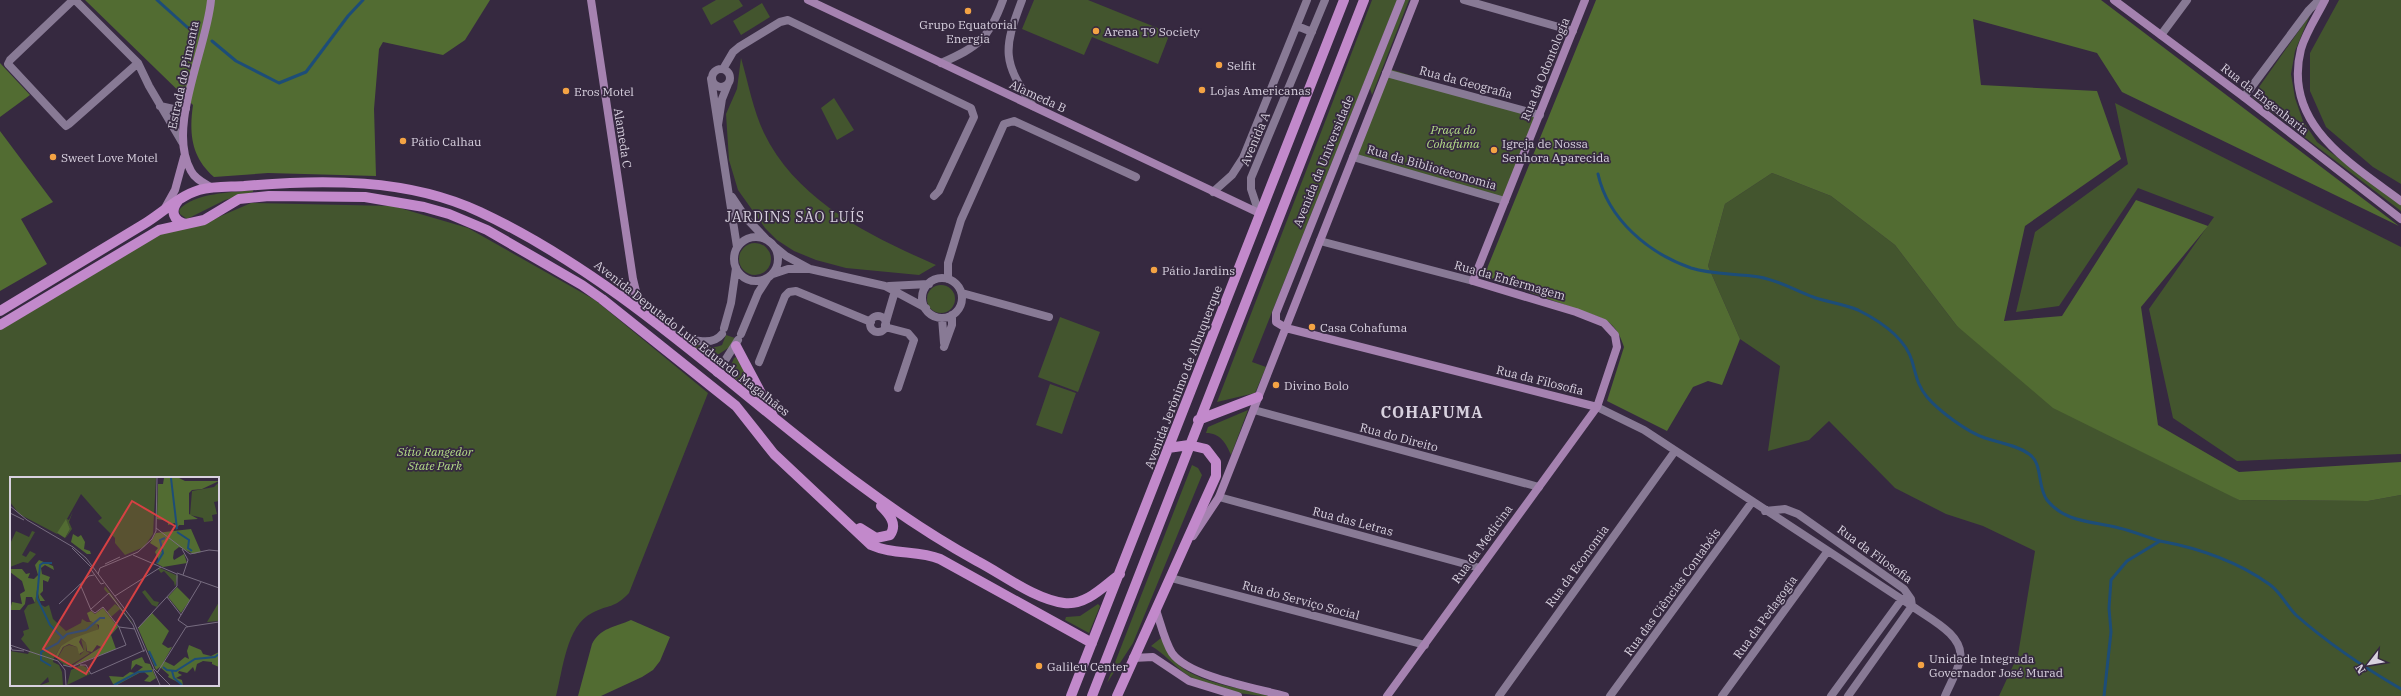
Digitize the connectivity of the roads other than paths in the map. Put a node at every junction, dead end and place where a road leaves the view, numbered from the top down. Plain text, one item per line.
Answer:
1 (74, 0) edge
2 (211, 0) edge
3 (590, 0) edge
4 (808, 0) edge
5 (1004, 0) edge
6 (1022, 0) edge
7 (1307, 0) edge
8 (1325, 0) edge
9 (1344, 0) edge
10 (1364, 0) edge
11 (1401, 0) edge
12 (1415, 0) edge
13 (1464, 0) edge
14 (1585, 0) edge
15 (2114, 0) edge
16 (2187, 0) edge
17 (2319, 0) edge
18 (2325, 0) edge
19 (1297, 26) junction
20 (1573, 31) junction
21 (1312, 32) junction
22 (2160, 35) junction
23 (138, 62) junction
24 (941, 63) junction
25 (723, 69) junction
26 (1386, 73) junction
27 (711, 79) junction
28 (728, 84) junction
29 (2244, 97) junction
30 (1361, 101) junction
31 (1373, 105) junction
32 (160, 106) junction
33 (1033, 106) junction
34 (186, 108) junction
35 (1540, 115) junction
36 (1353, 120) junction
37 (1366, 124) junction
38 (718, 125) junction
39 (182, 142) junction
40 (184, 155) junction
41 (1353, 157) junction
42 (1136, 177) dead end
43 (212, 188) junction
44 (729, 189) junction
45 (1213, 192) junction
46 (934, 196) dead end
47 (179, 200) junction
48 (1505, 201) junction
49 (2401, 201) edge
50 (161, 213) junction
51 (1259, 213) junction
52 (2401, 219) edge
53 (186, 224) junction
54 (1320, 241) junction
55 (772, 244) junction
56 (737, 247) junction
57 (736, 268) junction
58 (810, 268) junction
59 (770, 276) junction
60 (633, 279) junction
61 (948, 279) junction
62 (1473, 281) junction
63 (929, 284) junction
64 (885, 286) junction
65 (896, 291) junction
66 (962, 294) junction
67 (619, 295) junction
68 (926, 308) junction
69 (0, 311) edge
70 (641, 312) junction
71 (952, 315) junction
72 (1049, 317) dead end
73 (942, 318) junction
74 (0, 325) edge
75 (885, 326) junction
76 (1286, 328) junction
77 (665, 331) junction
78 (738, 340) junction
79 (759, 362) dead end
80 (716, 373) junction
81 (898, 388) dead end
82 (1258, 397) junction
83 (1596, 407) junction
84 (1254, 410) junction
85 (774, 419) junction
86 (1198, 420) junction
87 (1188, 445) junction
88 (1168, 448) junction
89 (1675, 451) junction
90 (774, 454) junction
91 (840, 471) junction
92 (1539, 487) junction
93 (1219, 497) junction
94 (1752, 502) junction
95 (1765, 511) junction
96 (1184, 549) junction
97 (1827, 552) junction
98 (1480, 568) junction
99 (1120, 574) junction
100 (1171, 578) junction
101 (1902, 600) junction
102 (1912, 606) junction
103 (1156, 610) junction
104 (1092, 643) junction
105 (1424, 645) junction
106 (1170, 649) junction
107 (1133, 658) junction
108 (1160, 661) junction
109 (1103, 665) junction
110 (1071, 696) edge
111 (1092, 696) edge
112 (1097, 696) edge
113 (1117, 696) edge
114 (1238, 696) edge
115 (1285, 696) edge
116 (1387, 696) edge
117 (1499, 696) edge
118 (1610, 696) edge
119 (1722, 696) edge
120 (1831, 696) edge
121 (1848, 696) edge
122 (1945, 696) edge

1 - 23 street
1 - 23 street
2 - 34 street, Estrada do Pimenta
3 - 60 street, Alameda C
4 - 24 street, Alameda B
5 - 24 street
6 - 33 street
7 - 19 street, Avenida A
8 - 21 street, Avenida A
9 - 51 main road, Avenida Jerônimo de Albuquerque
10 - 86 main road
11 - 30 street, Avenida da Universidade
12 - 26 street
13 - 20 street
14 - 20 street, Rua da Odontologia
15 - 22 street, Rua da Engenharia
16 - 22 street
17 - 29 street
18 - 49 street
19 - 21 street
19 - 45 street, Avenida A
20 - 35 street, Rua da Odontologia
21 - 51 street, Avenida A
22 - 29 street, Rua da Engenharia
23 - 32 street
24 - 33 street, Alameda B
25 - 27 street
25 - 28 street
25 - 46 street
26 - 31 street
26 - 35 street, Rua da Geografia
27 - 28 street
27 - 38 street
28 - 38 street
29 - 52 street, Rua da Engenharia
30 - 31 street
30 - 36 street, Avenida da Universidade
31 - 37 street
32 - 34 street
32 - 39 street
33 - 45 street, Alameda B
34 - 39 street, Estrada do Pimenta
35 - 48 street, Rua da Odontologia
36 - 37 street
36 - 76 street, Avenida da Universidade
37 - 41 street
38 - 44 street
39 - 40 street, Estrada do Pimenta
40 - 43 street, Estrada do Pimenta
40 - 50 street, Estrada do Pimenta
41 - 48 street, Rua da Biblioteconomia
41 - 54 street
42 - 61 street
43 - 47 main road, Avenida Deputado Luís Eduardo Magalhães
43 - 67 main road, Avenida Deputado Luís Eduardo Magalhães
44 - 55 street
44 - 56 street
45 - 51 street, Alameda B
47 - 50 main road, Avenida Deputado Luís Eduardo Magalhães
47 - 53 main road
48 - 62 street, Rua da Odontologia
50 - 69 main road, Avenida Deputado Luís Eduardo Magalhães
51 - 88 main road, Avenida Jerônimo de Albuquerque
53 - 74 main road, Avenida Deputado Luís Eduardo Magalhães
53 - 90 main road, Avenida Deputado Luís Eduardo Magalhães
54 - 62 street, Rua da Enfermagem
54 - 76 street
55 - 56 street
55 - 58 street
55 - 59 street
56 - 57 street
57 - 59 street
57 - 77 street
58 - 59 street
58 - 64 street
59 - 78 street
60 - 67 street
60 - 70 street, Alameda C
61 - 63 street
61 - 66 street
62 - 83 street, Rua da Enfermagem
63 - 64 street
63 - 68 street
64 - 65 street
65 - 68 street
65 - 75 street
66 - 71 street
66 - 72 street
67 - 70 main road, Avenida Deputado Luís Eduardo Magalhães
68 - 73 street
70 - 77 main road, Avenida Deputado Luís Eduardo Magalhães
71 - 73 street
71 - 73 street
75 - 79 street
75 - 81 street
76 - 82 street
76 - 83 street, Rua da Filosofia
77 - 80 main road, Avenida Deputado Luís Eduardo Magalhães
78 - 80 street
78 - 85 main road
80 - 85 main road, Avenida Deputado Luís Eduardo Magalhães
82 - 84 street
82 - 86 main road
83 - 89 street, Rua da Filosofia
83 - 92 street, Rua da Medicina
84 - 92 street, Rua do Direito
84 - 93 street
85 - 91 main road, Avenida Deputado Luís Eduardo Magalhães
86 - 87 main road
87 - 88 main road
87 - 96 main road
87 - 109 main road
88 - 99 main road, Avenida Jerônimo de Albuquerque
89 - 94 street, Rua da Filosofia
89 - 117 street, Rua da Economia
90 - 91 main road
90 - 104 main road, Avenida Deputado Luís Eduardo Magalhães
91 - 99 main road, Avenida Deputado Luís Eduardo Magalhães
92 - 98 street, Rua da Medicina
93 - 96 street
93 - 98 street, Rua das Letras
94 - 95 street, Rua da Filosofia
94 - 118 street, Rua das Ciências Contabéis
95 - 97 street, Rua da Filosofia
95 - 102 street, Rua da Filosofia
96 - 100 main road
97 - 101 street, Rua da Filosofia
97 - 119 street, Rua da Pedagogia
98 - 105 street, Rua da Medicina
99 - 104 main road, Avenida Jerônimo de Albuquerque
100 - 103 main road
100 - 105 street, Rua do Serviço Social
101 - 102 street, Rua da Filosofia
101 - 120 street
102 - 121 street
102 - 122 street
103 - 106 street
103 - 107 main road
104 - 110 main road, Avenida Jerônimo de Albuquerque
105 - 116 street, Rua da Medicina
106 - 108 street
106 - 115 street
107 - 108 street
107 - 113 main road
108 - 114 street
109 - 111 main road
109 - 112 main road

